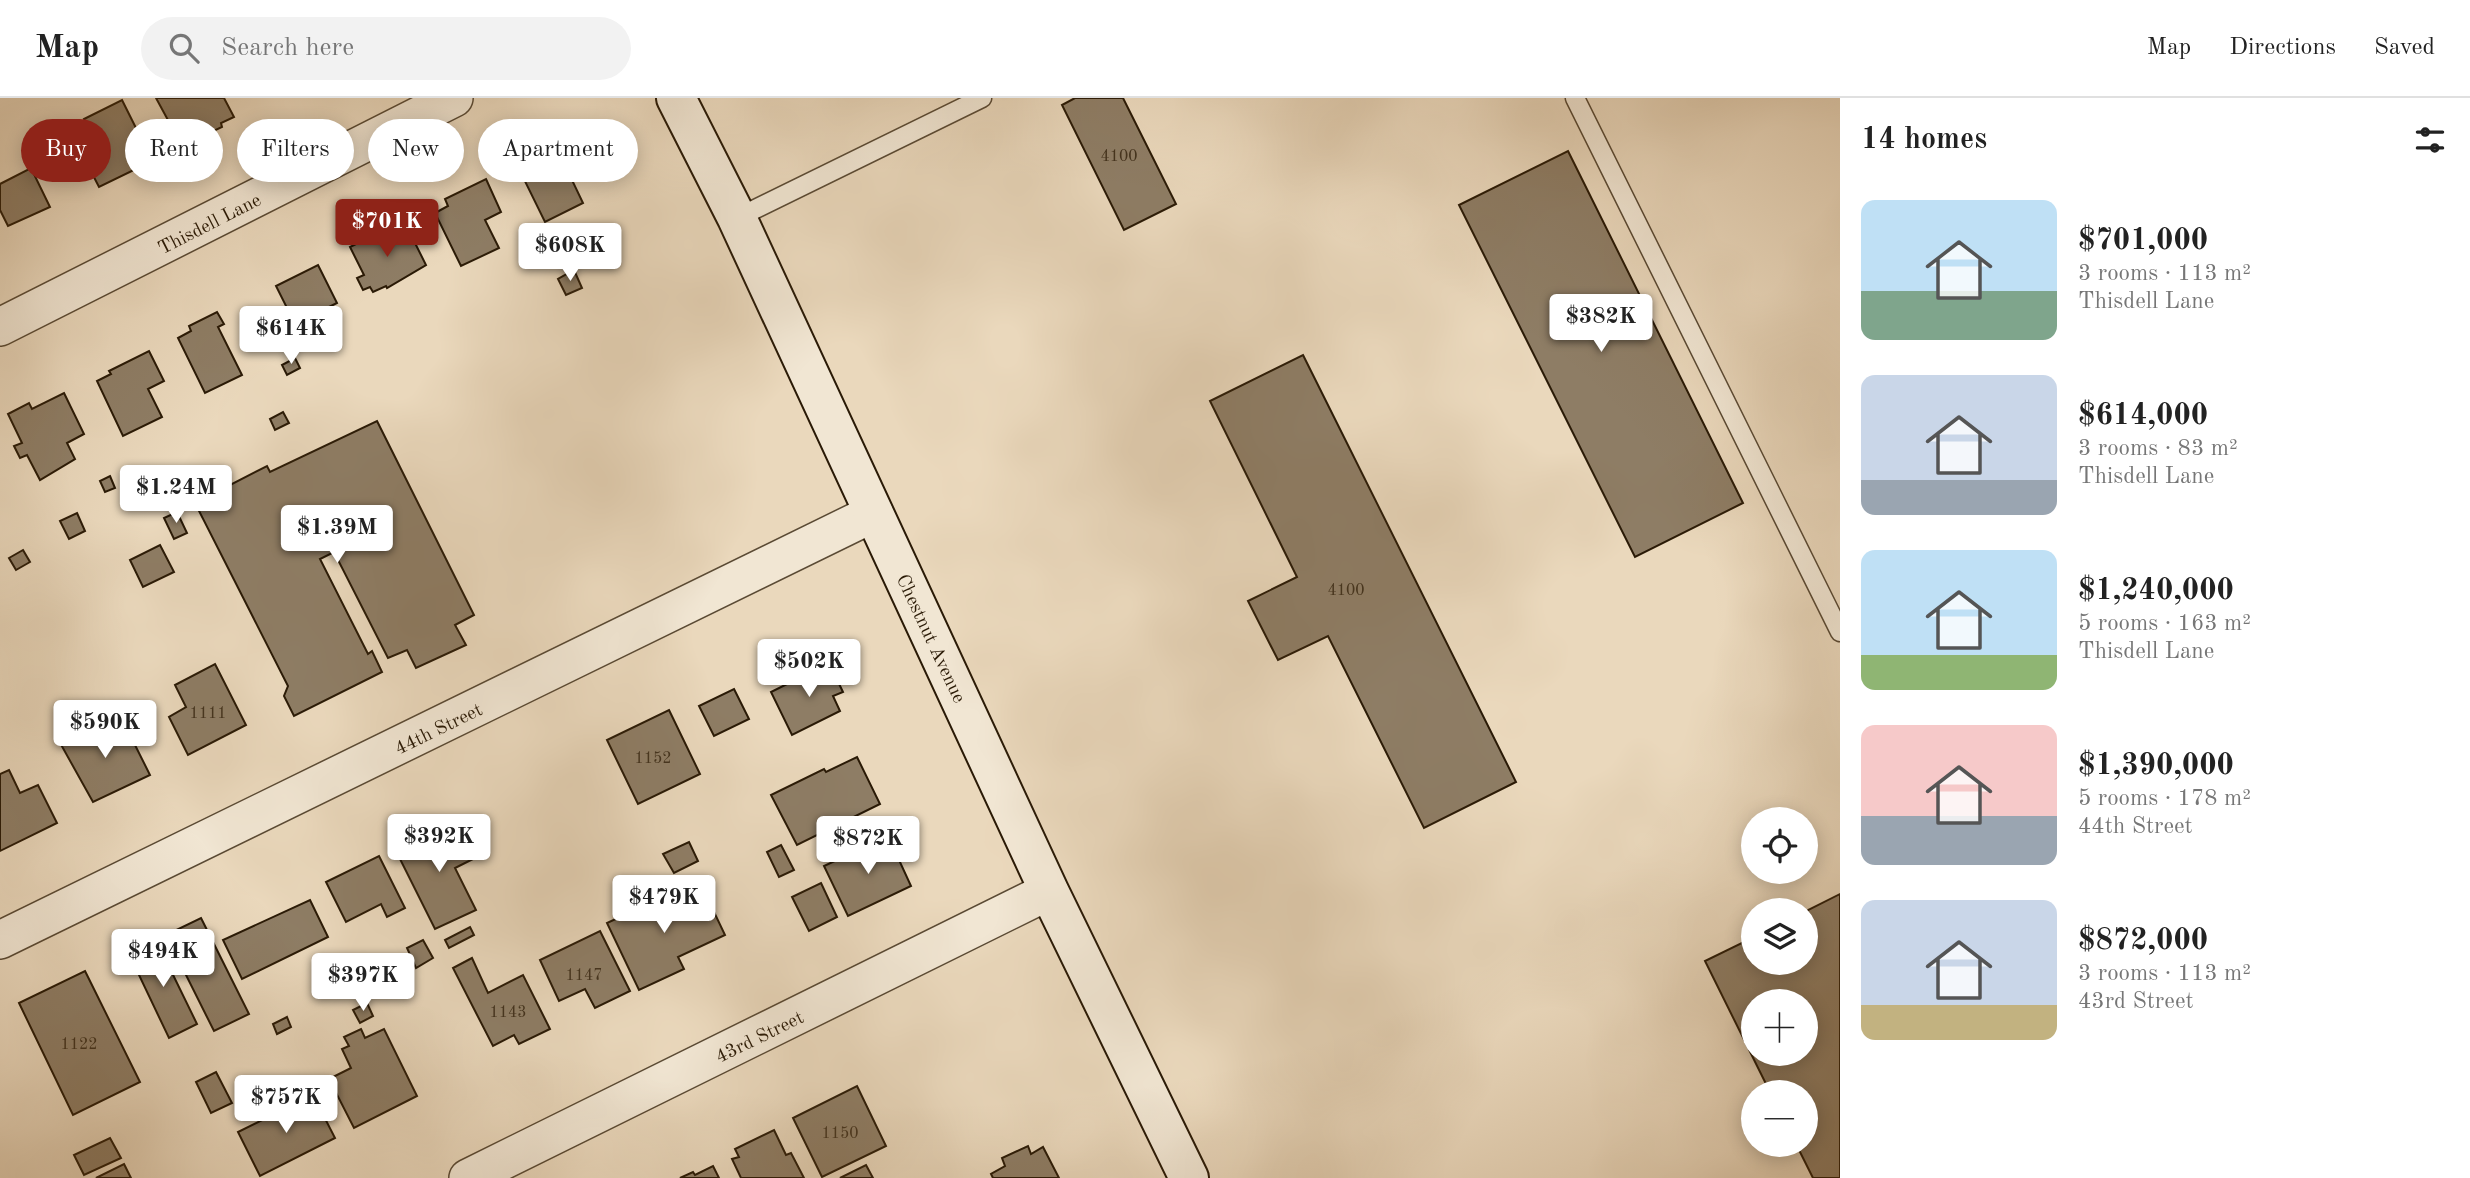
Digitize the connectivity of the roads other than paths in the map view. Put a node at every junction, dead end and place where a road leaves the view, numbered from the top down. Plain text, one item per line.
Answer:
1 (454, 98) edge
2 (676, 98) edge
3 (982, 98) edge
4 (1575, 98) edge
5 (737, 218) junction
6 (0, 327) edge
7 (874, 513) junction
8 (1840, 632) edge
9 (1049, 891) junction
10 (0, 940) edge
11 (468, 1178) edge
12 (1189, 1178) edge

1 - 6 street, Thisdell Lane
2 - 5 main road, Chestnut Avenue
3 - 5 lane
4 - 8 lane
5 - 7 main road, Chestnut Avenue
7 - 9 main road, Chestnut Avenue
7 - 10 street, 44th Street
9 - 11 street, 43rd Street
9 - 12 main road, Chestnut Avenue

